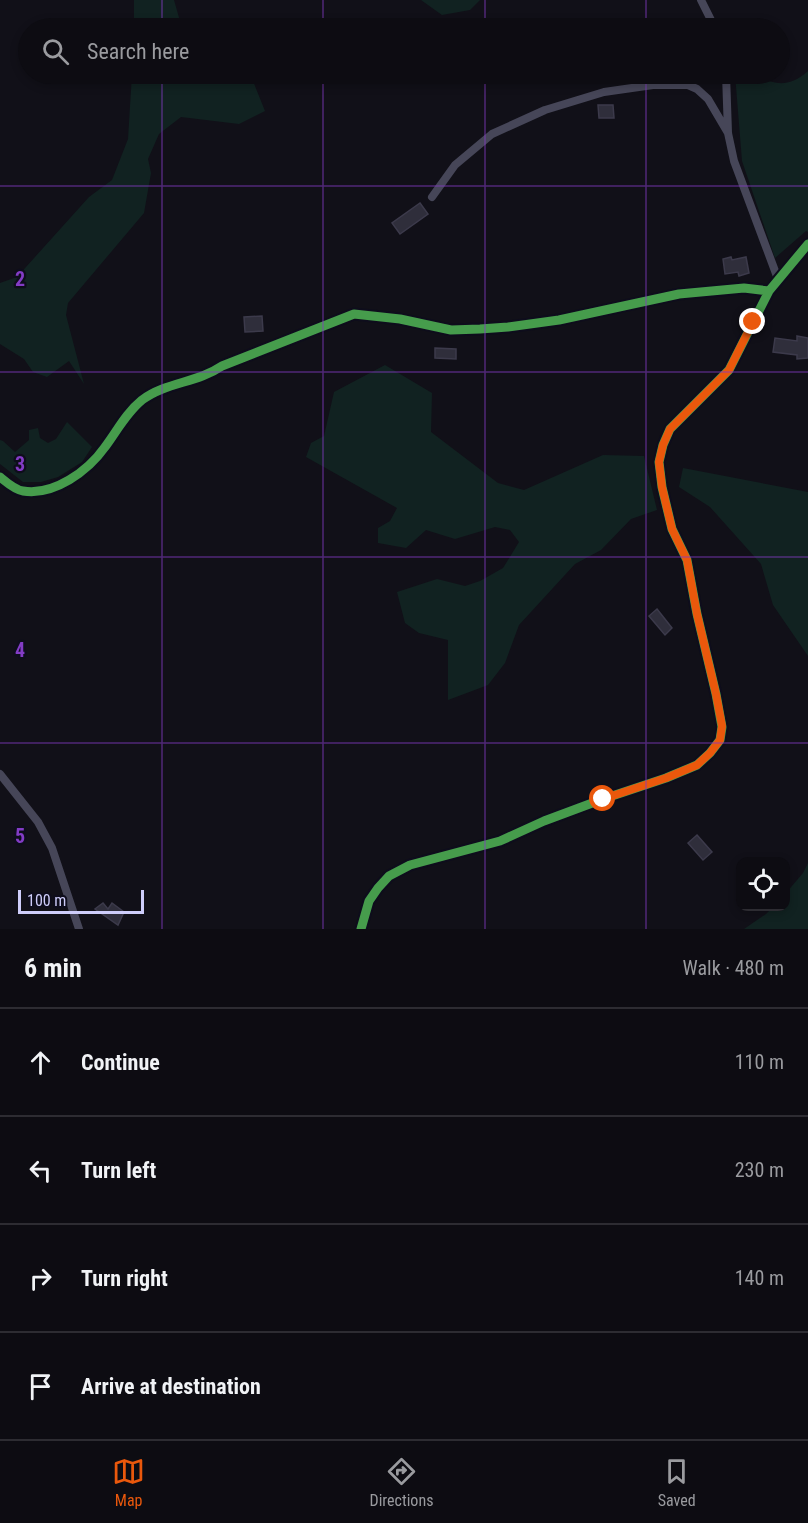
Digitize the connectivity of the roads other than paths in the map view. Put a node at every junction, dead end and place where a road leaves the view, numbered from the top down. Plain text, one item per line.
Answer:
1 (701, 0) edge
2 (710, 18) edge
3 (726, 84) edge
4 (728, 133) junction
5 (432, 197) dead end
6 (808, 244) edge
7 (778, 279) junction
8 (769, 291) junction
9 (0, 477) edge
10 (0, 774) edge
11 (79, 929) edge
12 (361, 929) edge

1 - 2 street
3 - 4 street
4 - 5 street
4 - 7 street
6 - 7 street
7 - 8 street
8 - 9 street
8 - 12 street
10 - 11 street

